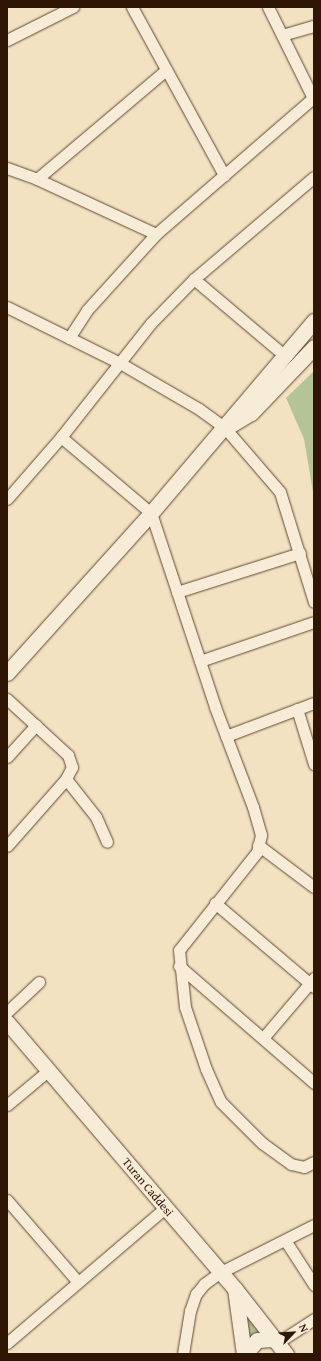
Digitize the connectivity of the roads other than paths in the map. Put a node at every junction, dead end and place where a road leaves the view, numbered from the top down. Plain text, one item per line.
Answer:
1 (73, 7) edge
2 (132, 7) edge
3 (268, 7) edge
4 (314, 26) edge
5 (282, 35) junction
6 (7, 40) edge
7 (166, 70) junction
8 (314, 99) edge
9 (7, 168) edge
10 (224, 175) junction
11 (314, 176) edge
12 (37, 179) junction
13 (156, 234) junction
14 (194, 280) junction
15 (7, 307) edge
16 (314, 321) edge
17 (69, 338) junction
18 (314, 347) edge
19 (284, 355) junction
20 (120, 363) junction
21 (224, 428) junction
22 (61, 438) junction
23 (7, 499) edge
24 (151, 513) junction
25 (300, 553) junction
26 (177, 592) junction
27 (314, 602) edge
28 (314, 622) edge
29 (200, 661) junction
30 (7, 672) edge
31 (7, 699) edge
32 (314, 703) edge
33 (297, 709) junction
34 (36, 725) junction
35 (226, 736) junction
36 (7, 757) edge
37 (314, 764) edge
38 (66, 779) junction
39 (106, 842) dead end
40 (258, 845) junction
41 (7, 846) edge
42 (314, 887) edge
43 (215, 903) junction
44 (179, 966) junction
45 (39, 982) dead end
46 (313, 982) edge
47 (7, 1012) edge
48 (7, 1022) edge
49 (263, 1038) junction
50 (49, 1070) junction
51 (314, 1083) edge
52 (7, 1105) edge
53 (314, 1162) edge
54 (7, 1200) edge
55 (165, 1208) junction
56 (314, 1224) edge
57 (285, 1240) junction
58 (219, 1273) junction
59 (78, 1282) junction
60 (314, 1285) edge
61 (235, 1289) junction
62 (314, 1319) edge
63 (7, 1343) edge
64 (279, 1345) edge
65 (183, 1354) edge
66 (245, 1354) edge

1 - 6 street
2 - 7 street
3 - 5 street
4 - 5 street
5 - 8 street
7 - 10 street
7 - 12 street
8 - 10 street
9 - 12 street
10 - 13 street
11 - 14 street
12 - 13 street
13 - 17 street
14 - 19 street
14 - 20 street
15 - 17 street
16 - 19 street
17 - 20 street
18 - 21 street
19 - 21 street
20 - 21 street
20 - 22 street
21 - 24 street
21 - 25 street
22 - 23 street
22 - 24 street
24 - 26 street
24 - 30 street
25 - 26 street
25 - 27 street
26 - 29 street
28 - 29 street
29 - 35 street
31 - 34 street
32 - 33 street
33 - 35 street
33 - 37 street
34 - 36 street
34 - 38 street
35 - 40 street
38 - 39 street
38 - 41 street
40 - 42 street
40 - 43 street
43 - 44 street
43 - 46 street
44 - 49 street
44 - 53 street
45 - 47 street
46 - 49 street
48 - 50 street, Turan Caddesi
49 - 51 street
50 - 52 street
50 - 55 street, Turan Caddesi
54 - 59 street
55 - 58 street, Turan Caddesi
55 - 59 street
56 - 57 street
57 - 58 street
57 - 60 street
58 - 61 street, Turan Caddesi
58 - 65 street
59 - 63 street
61 - 64 street, Turan Caddesi
61 - 66 street
62 - 64 street
64 - 66 street

